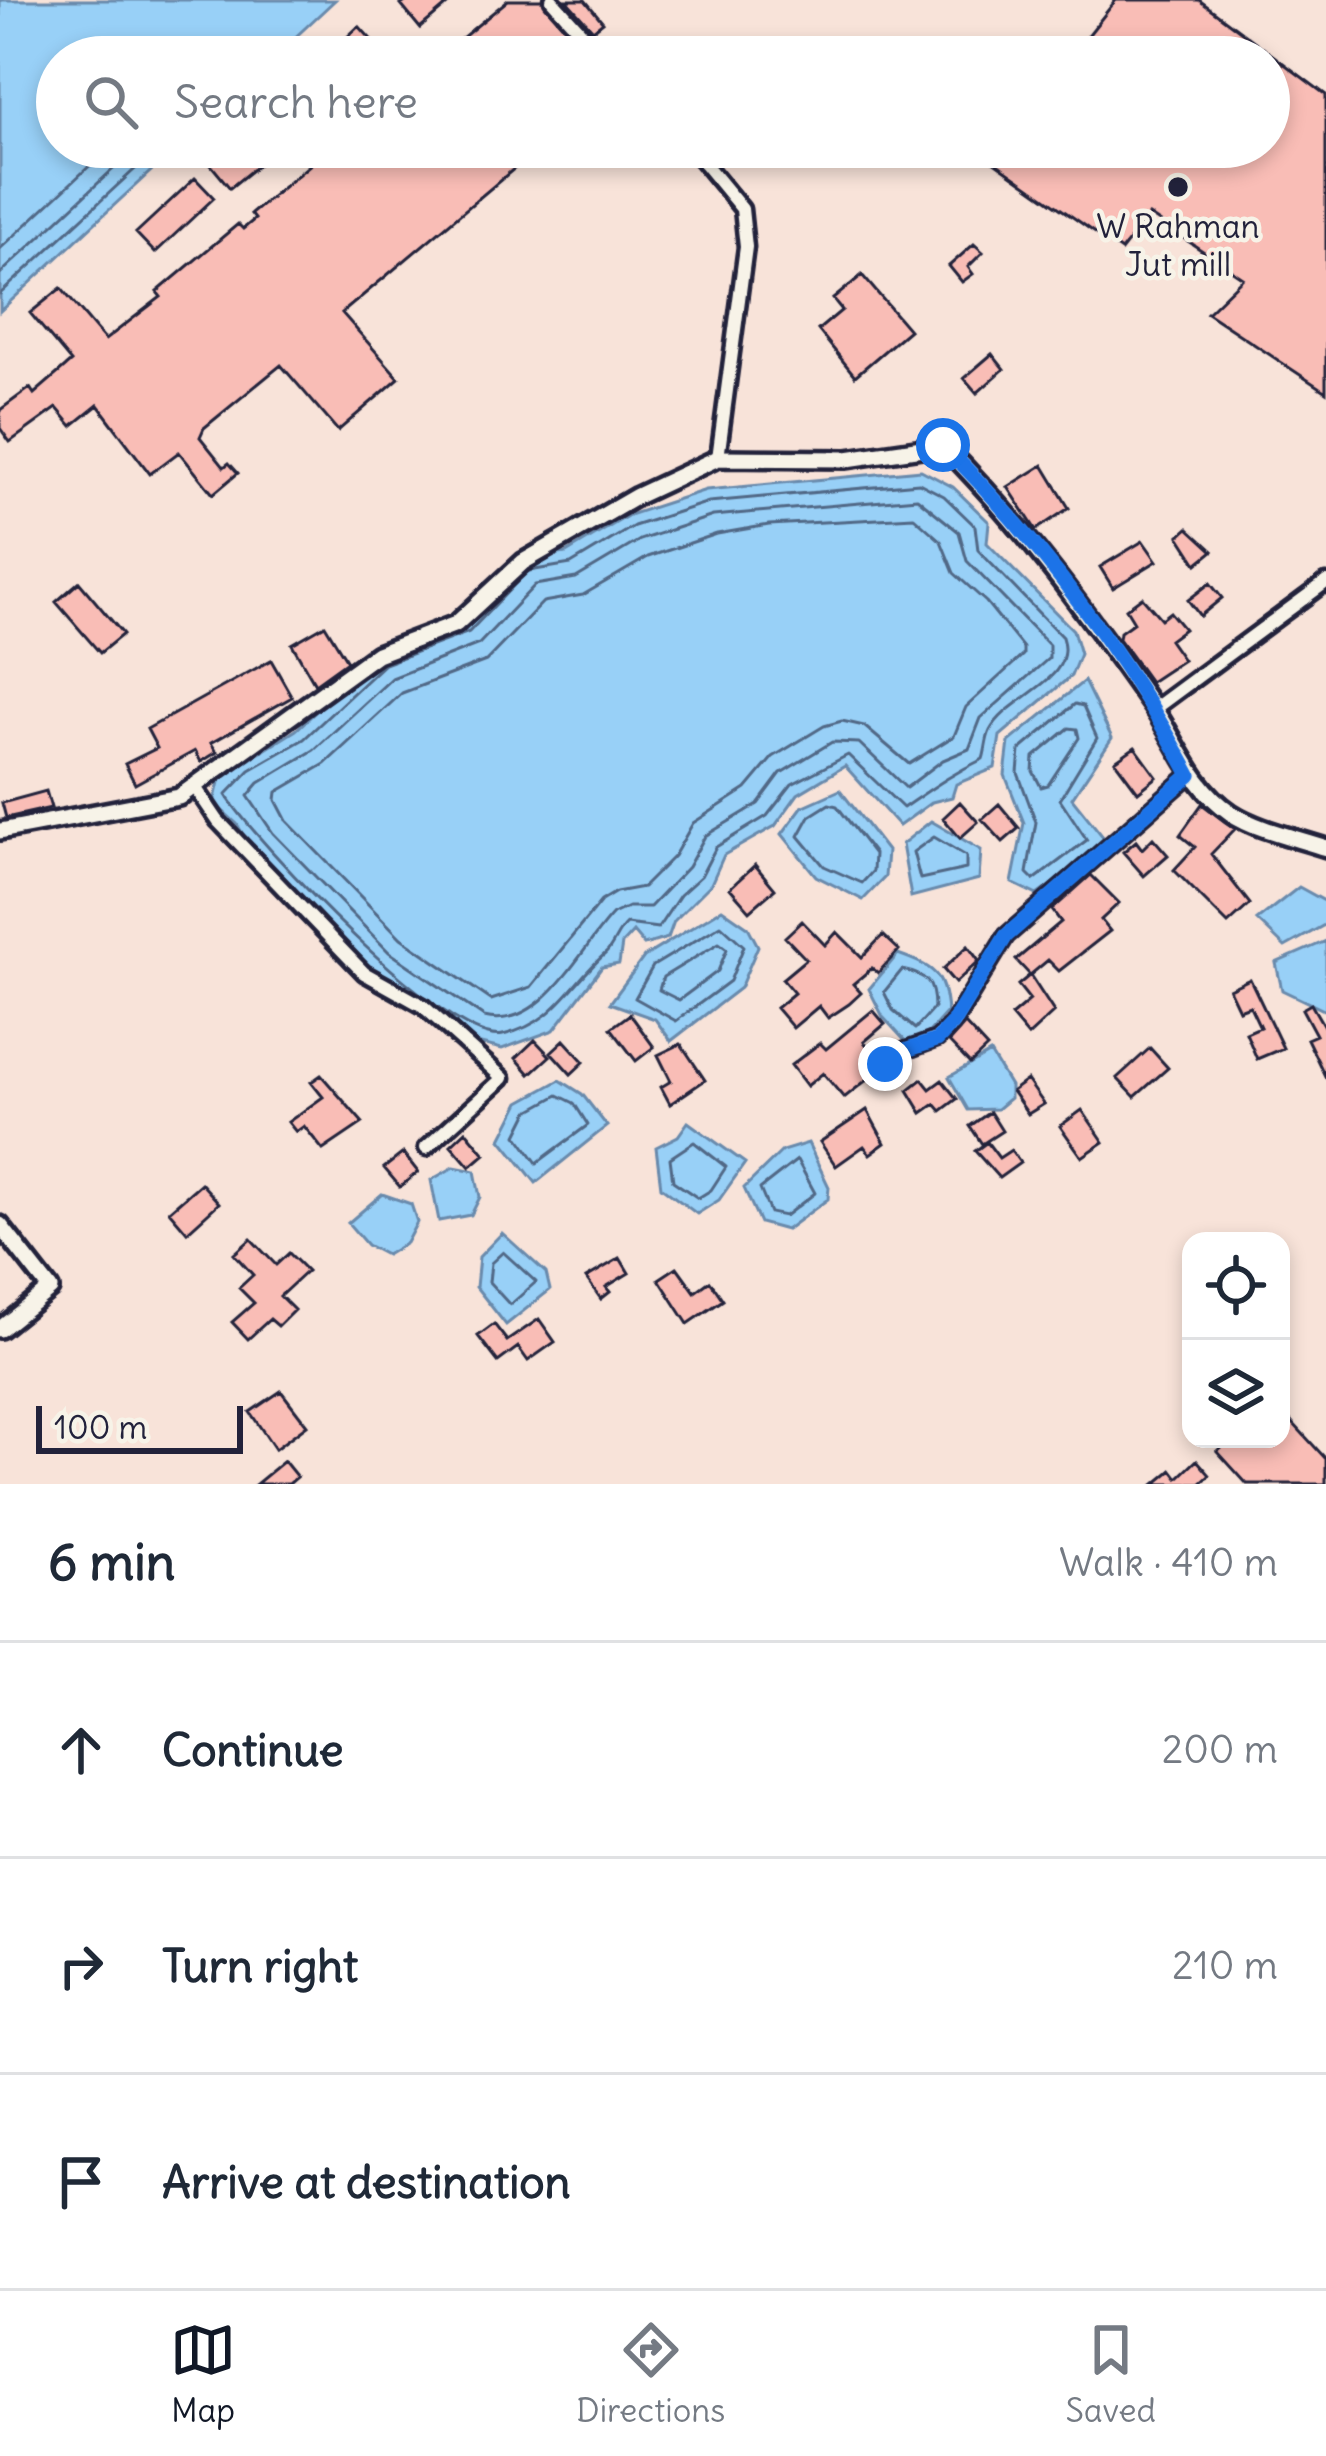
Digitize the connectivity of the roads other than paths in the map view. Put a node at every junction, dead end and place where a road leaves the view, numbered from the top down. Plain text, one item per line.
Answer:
1 (553, 0) edge
2 (585, 36) edge
3 (708, 168) edge
4 (718, 458) junction
5 (1326, 582) edge
6 (1154, 709) junction
7 (1190, 775) junction
8 (195, 787) junction
9 (0, 832) edge
10 (1326, 848) edge
11 (885, 1064) dead end
12 (426, 1148) dead end
13 (0, 1225) edge
14 (0, 1329) edge

1 - 2 street
3 - 4 street
4 - 6 street
4 - 8 street
5 - 6 street
6 - 7 street
7 - 10 street
7 - 11 street
8 - 9 street
8 - 12 street
13 - 14 street

